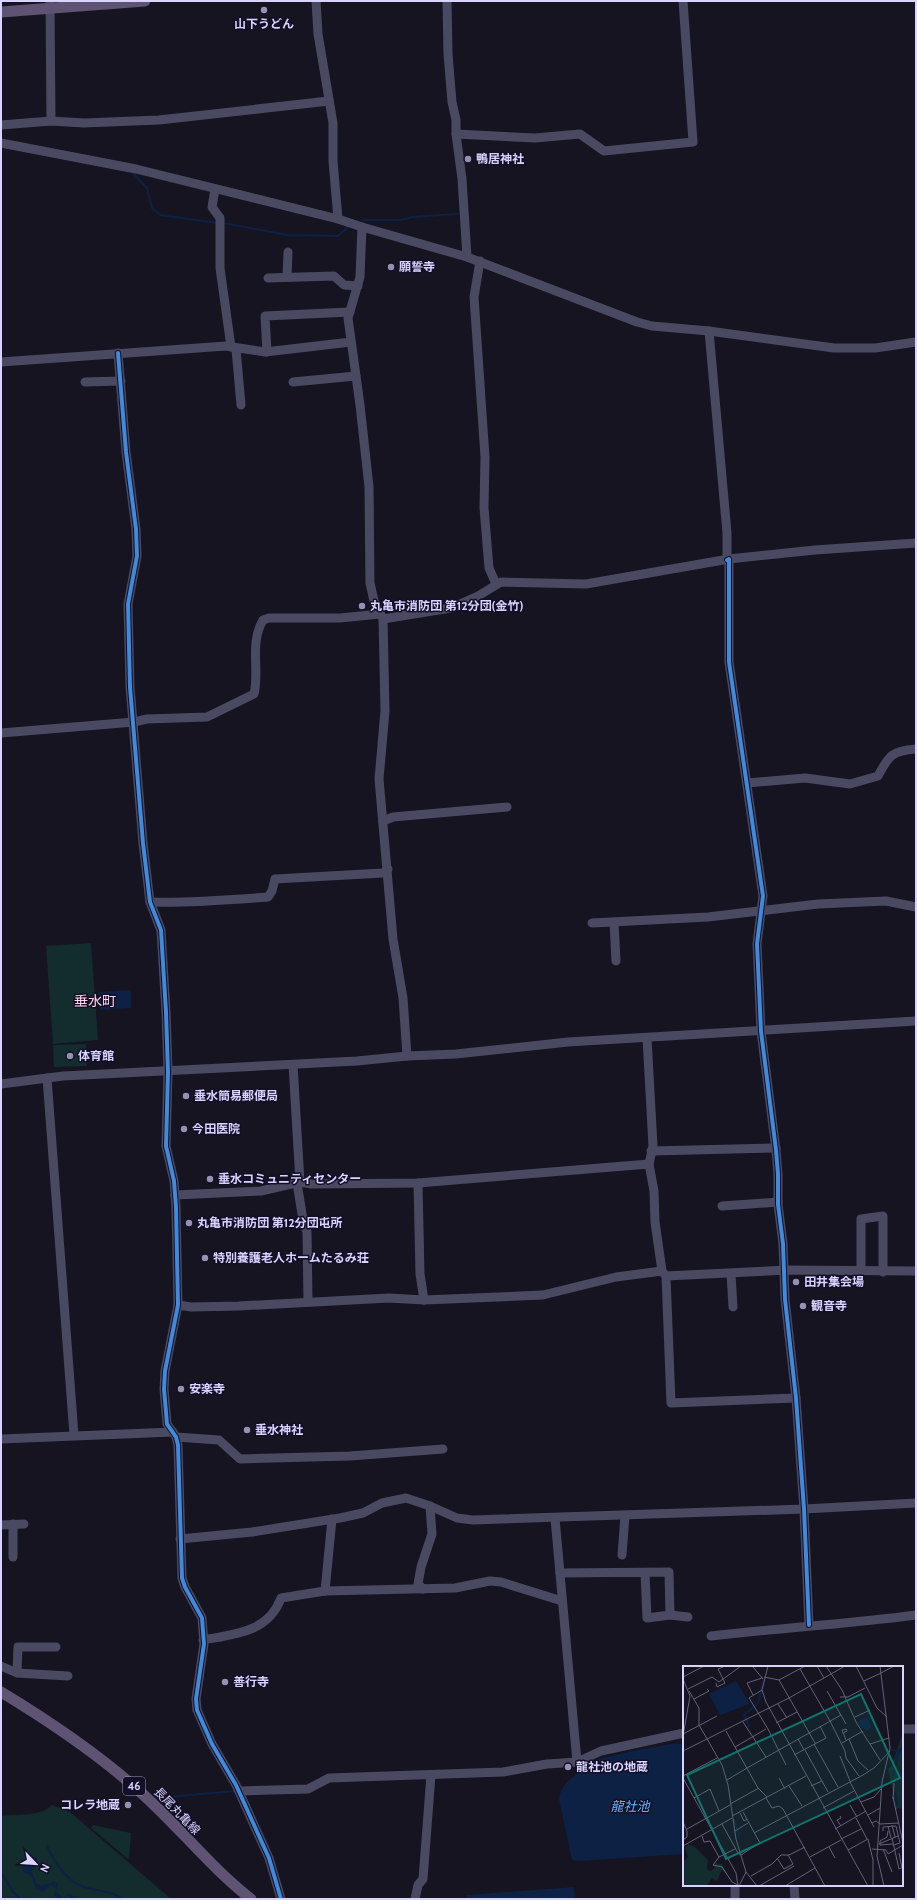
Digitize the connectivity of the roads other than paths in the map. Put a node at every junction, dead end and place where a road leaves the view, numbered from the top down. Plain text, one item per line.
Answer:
1 (145, 1) edge
2 (316, 1) edge
3 (447, 1) edge
4 (683, 1) edge
5 (50, 4) edge
6 (1, 12) edge
7 (329, 101) junction
8 (51, 122) junction
9 (1, 125) edge
10 (456, 134) junction
11 (1, 143) edge
12 (215, 189) junction
13 (338, 219) junction
14 (362, 227) junction
15 (288, 252) dead end
16 (467, 257) junction
17 (480, 261) junction
18 (286, 277) junction
19 (268, 278) dead end
20 (358, 286) junction
21 (350, 312) junction
22 (709, 331) junction
23 (351, 342) junction
24 (916, 342) edge
25 (234, 348) junction
26 (267, 352) junction
27 (118, 353) junction
28 (1, 362) edge
29 (356, 376) junction
30 (121, 381) junction
31 (85, 382) dead end
32 (293, 382) dead end
33 (241, 405) dead end
34 (916, 543) edge
35 (728, 559) junction
36 (496, 584) junction
37 (381, 617) junction
38 (134, 722) junction
39 (1, 733) edge
40 (916, 749) edge
41 (747, 783) junction
42 (506, 807) dead end
43 (383, 821) junction
44 (388, 869) junction
45 (150, 902) junction
46 (916, 907) edge
47 (762, 911) junction
48 (614, 922) junction
49 (592, 923) dead end
50 (616, 961) dead end
51 (916, 1021) edge
52 (761, 1031) junction
53 (647, 1038) junction
54 (407, 1056) junction
55 (292, 1064) junction
56 (168, 1072) junction
57 (47, 1078) junction
58 (1, 1084) edge
59 (776, 1148) junction
60 (651, 1151) junction
61 (650, 1164) junction
62 (299, 1182) junction
63 (418, 1183) junction
64 (175, 1195) junction
65 (778, 1202) junction
66 (722, 1206) dead end
67 (783, 1271) junction
68 (916, 1271) edge
69 (861, 1272) junction
70 (883, 1272) junction
71 (664, 1274) junction
72 (731, 1274) junction
73 (424, 1300) junction
74 (308, 1302) junction
75 (178, 1305) junction
76 (733, 1307) dead end
77 (796, 1398) junction
78 (74, 1435) junction
79 (174, 1435) junction
80 (1, 1439) edge
81 (443, 1450) dead end
82 (916, 1503) edge
83 (430, 1506) junction
84 (804, 1509) junction
85 (625, 1516) junction
86 (555, 1518) junction
87 (332, 1519) junction
88 (13, 1524) junction
89 (24, 1524) dead end
90 (1, 1525) edge
91 (180, 1539) junction
92 (622, 1554) dead end
93 (12, 1557) dead end
94 (645, 1572) junction
95 (560, 1573) junction
96 (423, 1589) junction
97 (325, 1591) junction
98 (562, 1601) junction
99 (670, 1615) junction
100 (916, 1615) edge
101 (688, 1617) dead end
102 (809, 1625) junction
103 (711, 1636) dead end
104 (203, 1640) junction
105 (56, 1646) dead end
106 (1, 1666) edge
107 (17, 1673) junction
108 (68, 1676) dead end
109 (1, 1692) edge
110 (903, 1728) edge
111 (916, 1728) edge
112 (683, 1733) edge
113 (577, 1762) junction
114 (431, 1775) junction
115 (239, 1791) junction
116 (735, 1886) edge
117 (794, 1886) edge
118 (251, 1899) edge
119 (281, 1899) edge
120 (415, 1899) edge
121 (735, 1899) edge
122 (795, 1899) edge

1 - 5 main road
2 - 7 street
3 - 10 street
4 - 10 street
5 - 6 main road
5 - 8 street
7 - 8 street
7 - 13 street
8 - 9 street
10 - 16 street
11 - 12 street
12 - 13 street
12 - 25 street
13 - 14 street
14 - 16 street
14 - 20 street
15 - 18 street
16 - 17 street
17 - 22 street
17 - 36 street
18 - 19 street
18 - 20 street
20 - 21 street
21 - 23 street
21 - 26 street
22 - 24 street
22 - 35 street
23 - 26 street
23 - 29 street
25 - 26 street
25 - 27 street
25 - 33 street
27 - 28 street
27 - 30 street
29 - 32 street
29 - 37 street
30 - 31 street
30 - 38 street
34 - 35 street
35 - 36 street
35 - 41 street
36 - 37 street
37 - 38 street
37 - 43 street
38 - 39 street
38 - 45 street
40 - 41 street
41 - 47 street
42 - 43 street
43 - 44 street
44 - 45 street
44 - 54 street
45 - 56 street
46 - 47 street
47 - 48 street
47 - 52 street
48 - 49 street
48 - 50 street
51 - 52 street
52 - 53 street
52 - 59 street
53 - 54 street
53 - 60 street
54 - 55 street
55 - 56 street
55 - 62 street
56 - 57 street
56 - 64 street
57 - 58 street
57 - 78 street
59 - 60 street
59 - 65 street
60 - 61 street
61 - 63 street
61 - 71 street
62 - 63 street
62 - 64 street
62 - 74 street
63 - 73 street
64 - 75 street
65 - 66 street
65 - 67 street
67 - 69 street
67 - 72 street
67 - 77 street
68 - 70 street
69 - 70 street
69 - 70 street
71 - 72 street
71 - 73 street
71 - 77 street
72 - 76 street
73 - 74 street
74 - 75 street
75 - 79 street
77 - 84 street
78 - 79 street
78 - 80 street
79 - 81 street
79 - 91 street
82 - 84 street
83 - 86 street
83 - 87 street
83 - 96 street
84 - 85 street
84 - 102 street
85 - 86 street
85 - 92 street
86 - 95 street
87 - 91 street
87 - 97 street
88 - 89 street
88 - 90 street
88 - 93 street
91 - 104 street
94 - 95 street
94 - 99 street
94 - 99 street
95 - 98 street
96 - 97 street
96 - 98 street
97 - 104 street
98 - 113 street
99 - 101 street
100 - 102 street
102 - 103 street
104 - 115 street
105 - 107 street
106 - 107 street
107 - 108 street
109 - 118 main road, 長尾丸亀線 / 46
110 - 111 street
112 - 113 street
113 - 114 street
114 - 115 street
114 - 120 street
115 - 119 street
116 - 121 street
117 - 122 street

